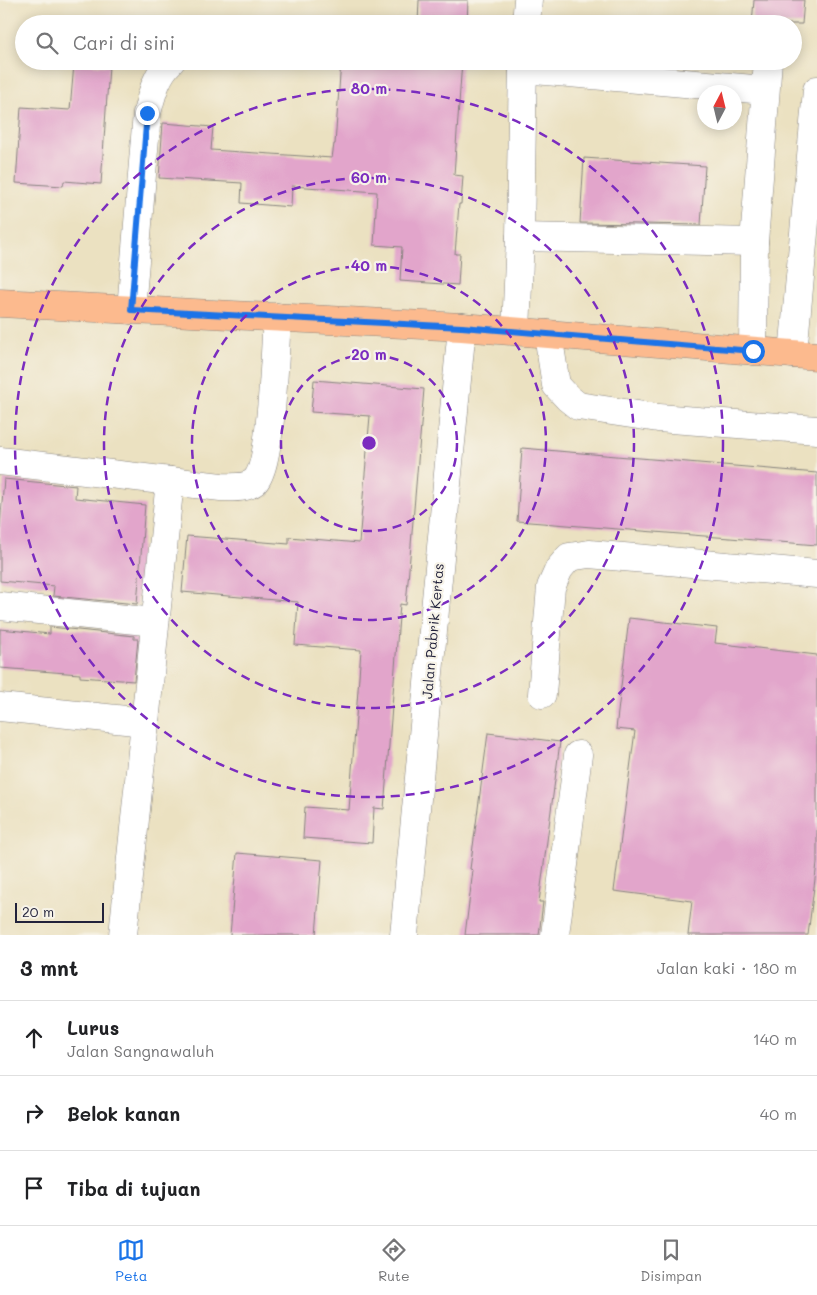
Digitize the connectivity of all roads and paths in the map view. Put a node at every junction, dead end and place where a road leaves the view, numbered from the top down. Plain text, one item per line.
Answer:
1 (528, 0) edge
2 (527, 15) edge
3 (163, 70) edge
4 (523, 70) edge
5 (571, 70) edge
6 (767, 70) edge
7 (765, 90) junction
8 (817, 90) edge
9 (520, 237) junction
10 (754, 242) junction
11 (0, 303) edge
12 (131, 310) junction
13 (277, 317) junction
14 (462, 327) junction
15 (516, 331) junction
16 (548, 334) junction
17 (753, 351) junction
18 (805, 355) edge
19 (817, 430) edge
20 (0, 461) edge
21 (170, 481) junction
22 (817, 574) edge
23 (0, 606) edge
24 (155, 622) junction
25 (542, 694) dead end
26 (0, 707) edge
27 (145, 722) junction
28 (578, 755) dead end
29 (123, 935) edge
30 (404, 935) edge
31 (555, 935) edge

1 - 2 street
3 - 12 street
4 - 9 street
5 - 7 street
6 - 7 street
7 - 10 street
8 - 18 street
9 - 10 street
9 - 15 street
10 - 17 street
11 - 12 main road
12 - 13 main road
13 - 14 main road
13 - 21 street
14 - 15 main road
14 - 30 street, Jalan Pabrik Kertas
15 - 16 main road
16 - 17 main road
16 - 19 street
17 - 18 main road
20 - 21 street
21 - 24 street
22 - 25 street
23 - 24 street
24 - 27 street
26 - 27 street
27 - 29 street
28 - 31 street

